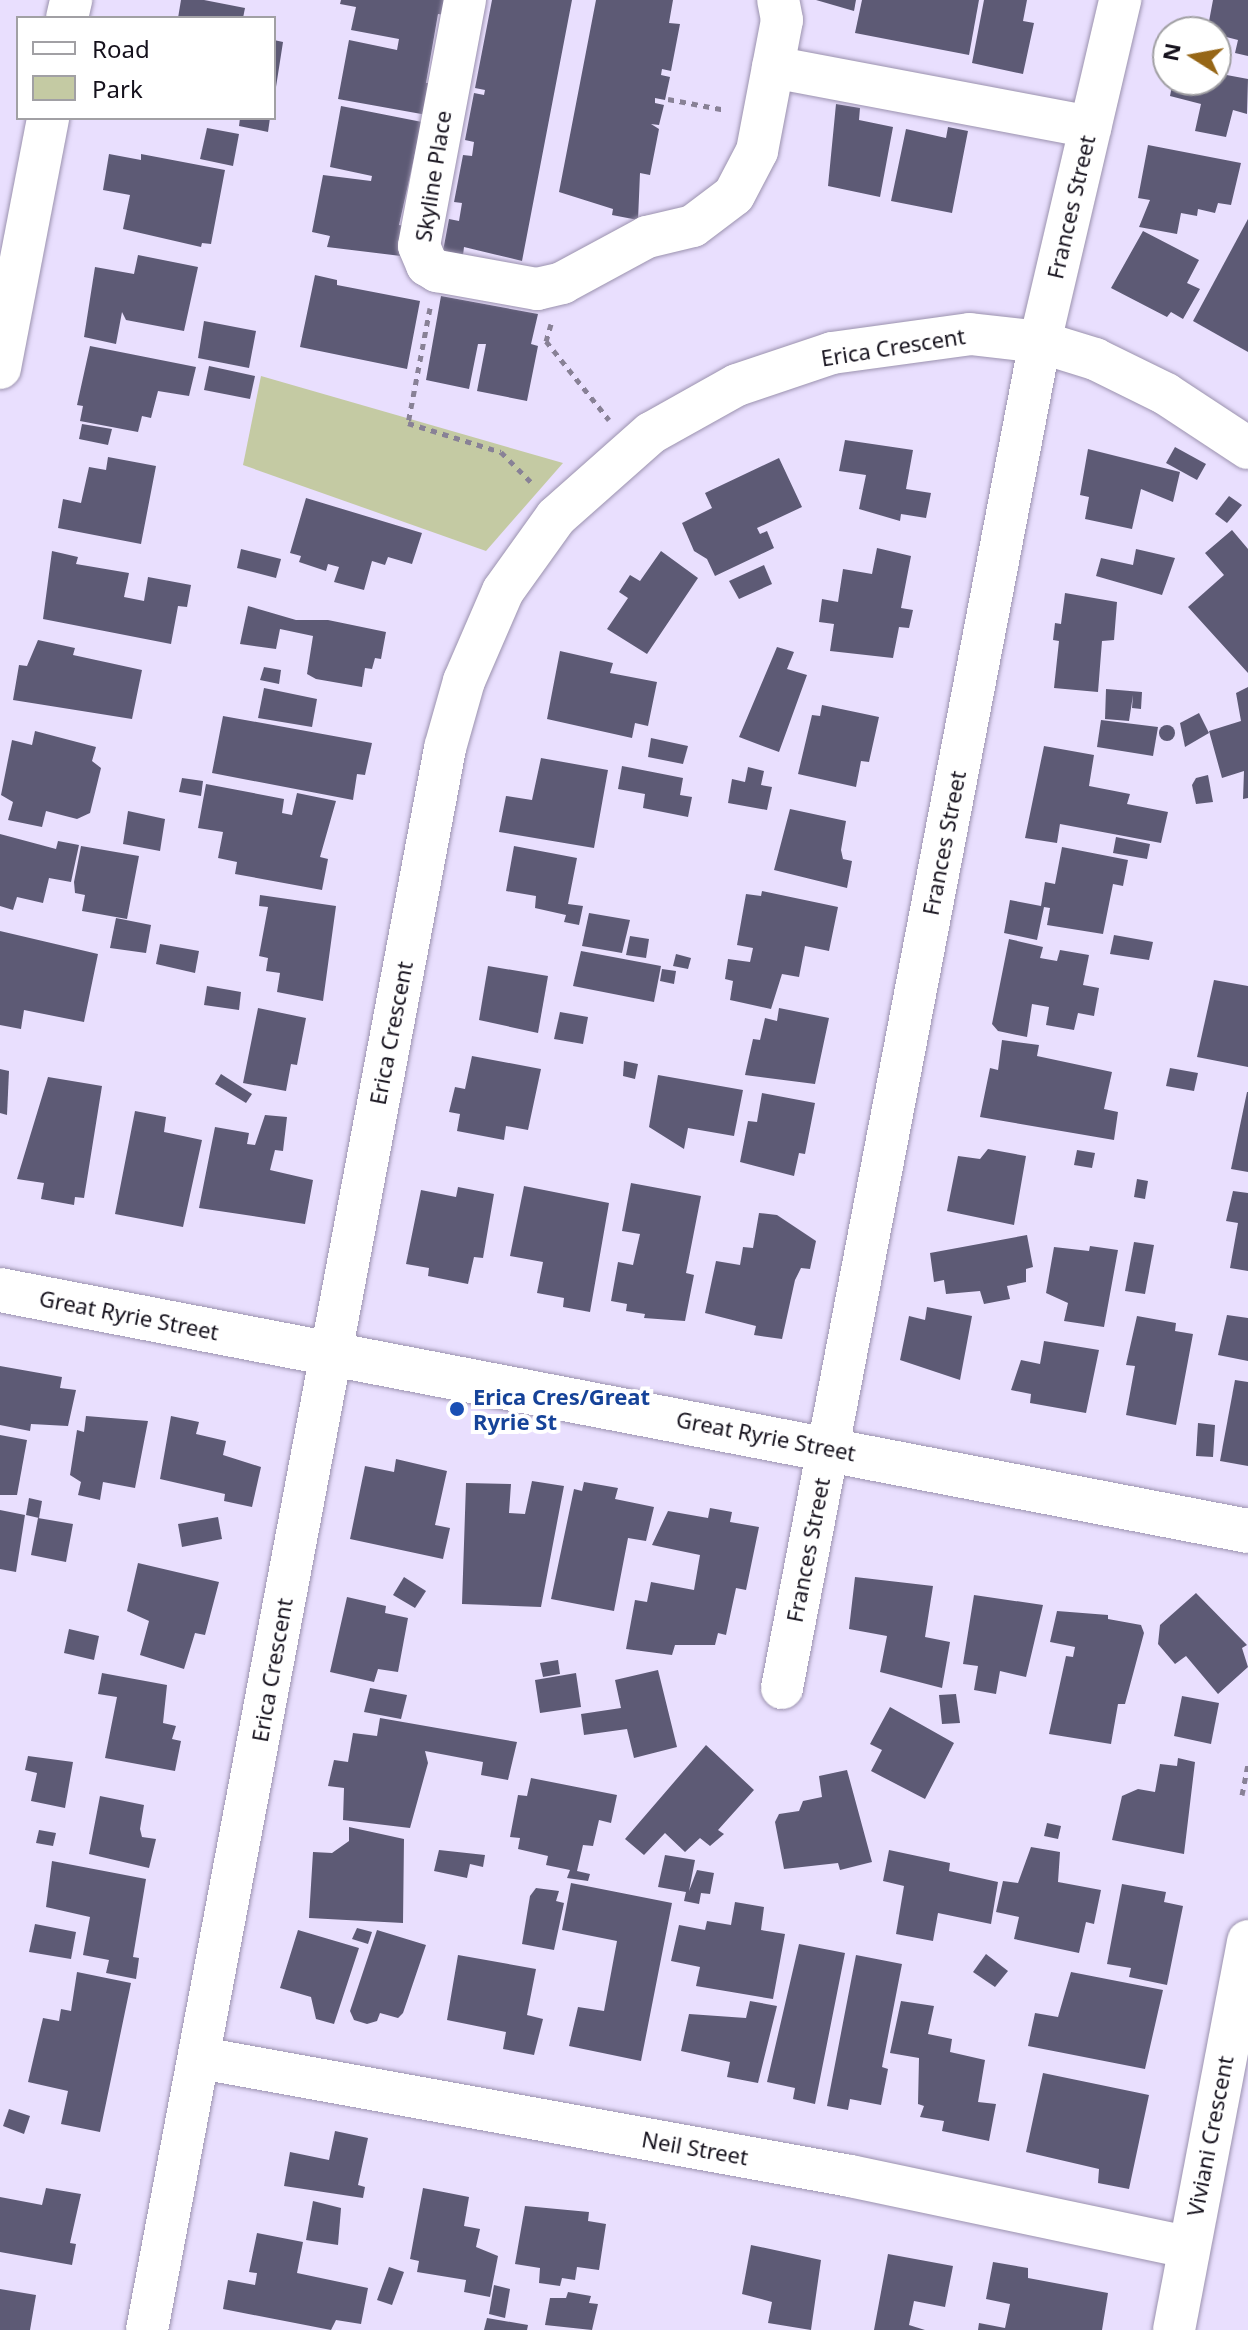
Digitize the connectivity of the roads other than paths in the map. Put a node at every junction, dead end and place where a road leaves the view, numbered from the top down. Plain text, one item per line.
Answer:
1 (465, 0) edge
2 (778, 0) edge
3 (1120, 0) edge
4 (773, 67) junction
5 (48, 120) edge
6 (1090, 127) junction
7 (1040, 342) junction
8 (0, 368) edge
9 (1248, 448) edge
10 (0, 1290) edge
11 (331, 1353) junction
12 (828, 1448) junction
13 (1248, 1531) edge
14 (782, 1688) dead end
15 (1248, 1941) edge
16 (201, 2058) junction
17 (1188, 2247) junction
18 (147, 2330) edge
19 (1174, 2330) edge

1 - 4 street, Skyline Place
2 - 4 street, Skyline Place
3 - 6 street, Frances Street
4 - 6 street
5 - 8 street
6 - 7 street, Frances Street
7 - 9 street, Erica Crescent
7 - 11 street, Erica Crescent
7 - 12 street, Frances Street
10 - 11 main road, Great Ryrie Street
11 - 12 main road, Great Ryrie Street
11 - 16 street, Erica Crescent
12 - 13 main road, Great Ryrie Street
12 - 14 street, Frances Street
15 - 17 street, Viviani Crescent
16 - 17 street, Neil Street
16 - 18 street, Erica Crescent
17 - 19 street, Viviani Crescent

